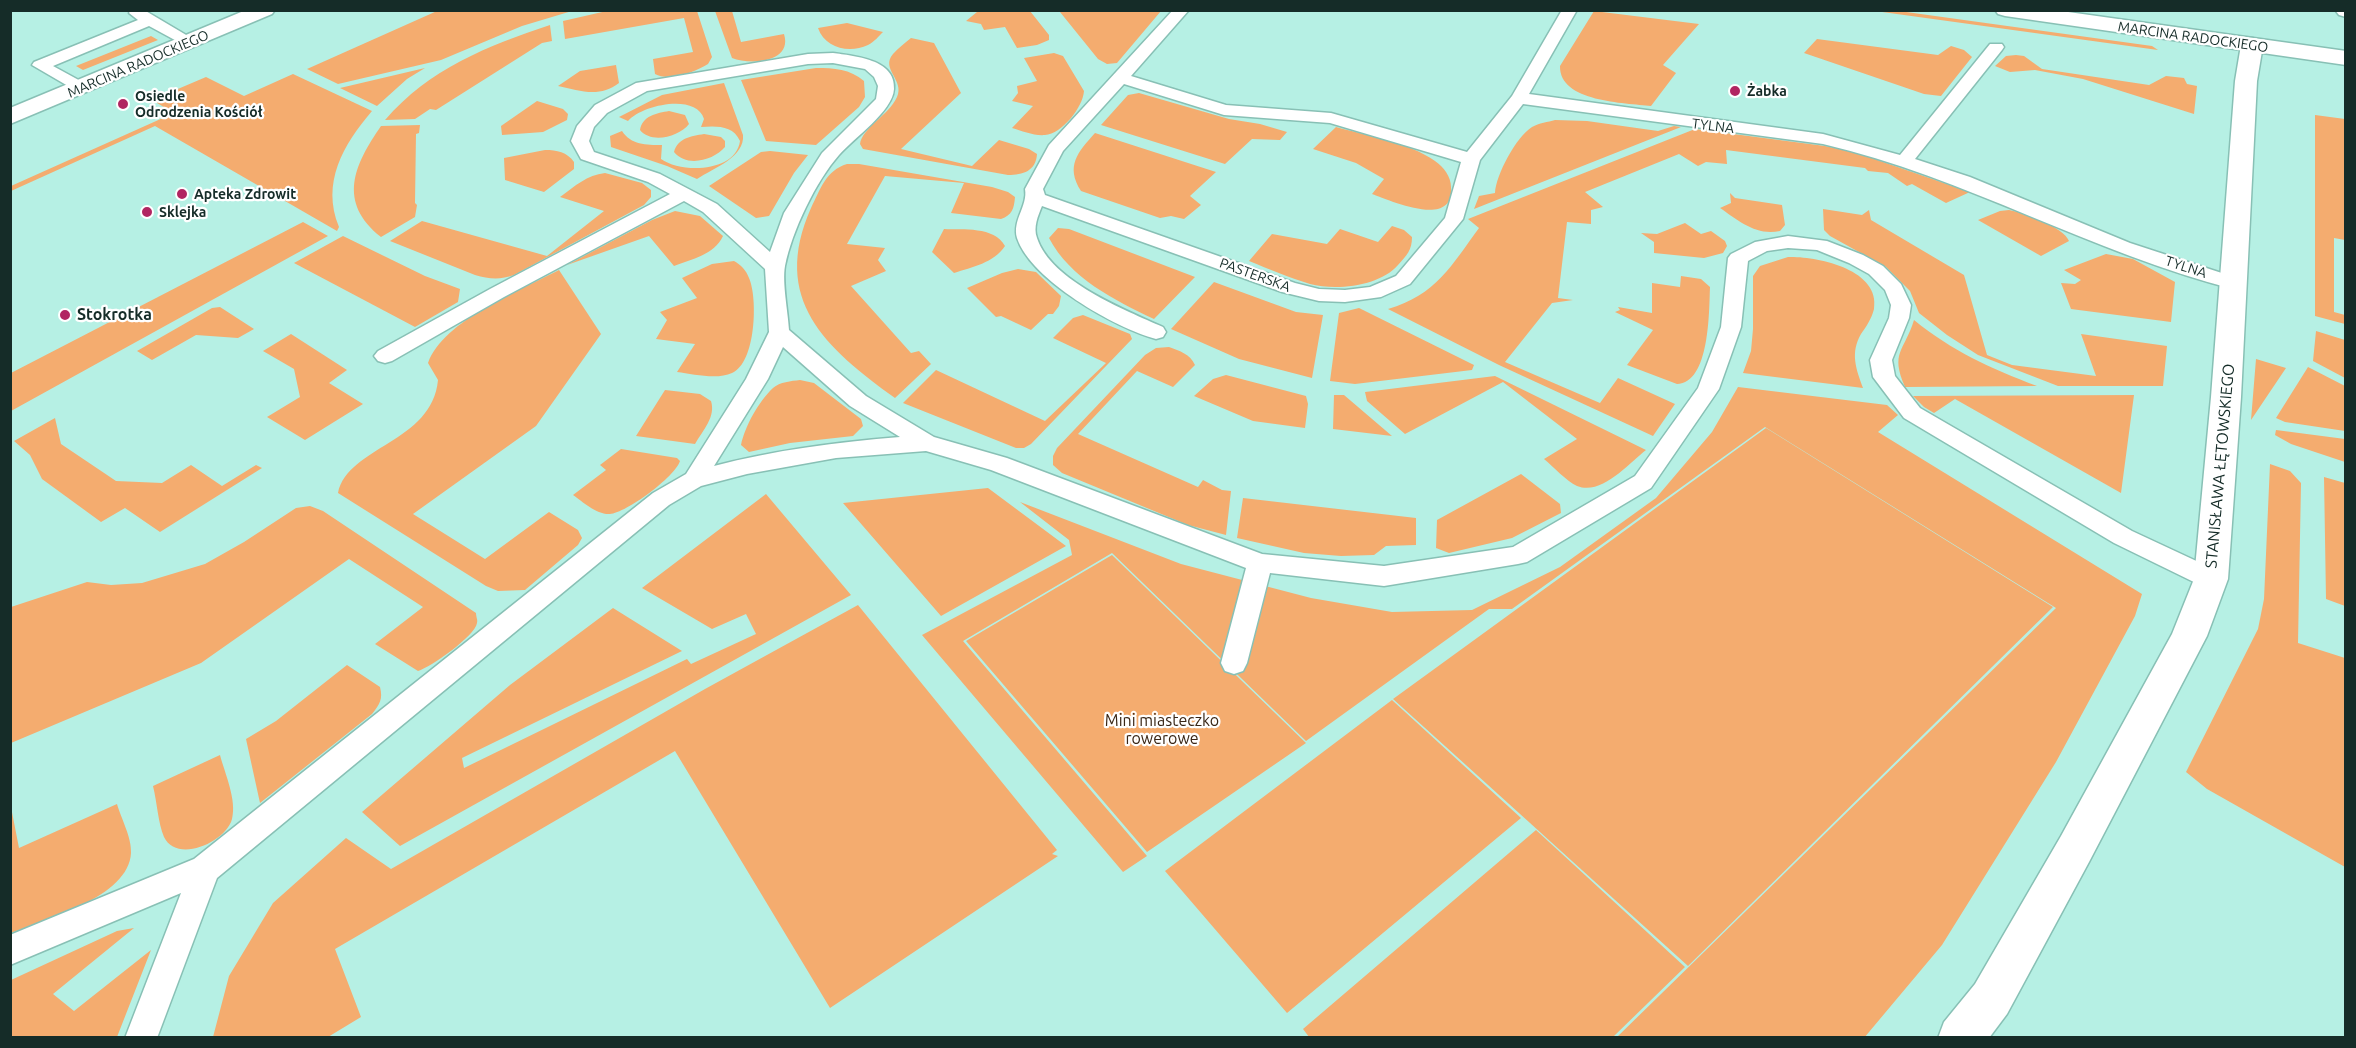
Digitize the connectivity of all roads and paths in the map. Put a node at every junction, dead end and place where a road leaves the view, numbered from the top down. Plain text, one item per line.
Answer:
1 (133, 10) edge
2 (265, 10) edge
3 (1182, 10) edge
4 (1570, 10) edge
5 (2005, 10) edge
6 (151, 20) junction
7 (190, 42) junction
8 (2252, 45) junction
9 (1996, 47) dead end
10 (2346, 58) edge
11 (1122, 78) junction
12 (80, 88) junction
13 (1520, 98) junction
14 (10, 117) edge
15 (1471, 159) junction
16 (1904, 161) junction
17 (684, 194) junction
18 (1035, 198) junction
19 (775, 267) junction
20 (2233, 283) junction
21 (779, 332) junction
22 (1156, 332) dead end
23 (385, 356) dead end
24 (926, 443) junction
25 (694, 480) junction
26 (1260, 563) junction
27 (2211, 579) junction
28 (1234, 663) dead end
29 (205, 869) junction
30 (10, 950) edge
31 (141, 1038) edge
32 (1960, 1038) edge

1 - 6 lane
2 - 7 street, MARCINA RADOCKIEGO
3 - 11 lane
4 - 13 lane, PASTERSKA
5 - 8 street, MARCINA RADOCKIEGO
6 - 7 lane
6 - 12 lane
7 - 12 street, MARCINA RADOCKIEGO
8 - 10 street, MARCINA RADOCKIEGO
8 - 20 street, STANISŁAWA ŁĘTOWSKIEGO
9 - 16 lane
11 - 15 lane
11 - 18 lane
12 - 14 street, MARCINA RADOCKIEGO
13 - 15 lane, PASTERSKA
13 - 16 lane, TYLNA
15 - 18 lane, PASTERSKA
16 - 20 lane, TYLNA
17 - 19 lane
17 - 19 lane
17 - 23 lane
18 - 22 lane
19 - 21 lane
20 - 27 street, STANISŁAWA ŁĘTOWSKIEGO
21 - 24 lane
21 - 25 lane
24 - 25 lane
24 - 26 lane
25 - 29 lane
26 - 27 lane
26 - 28 lane
27 - 32 street, STANISŁAWA ŁĘTOWSKIEGO
29 - 30 lane
29 - 31 lane

